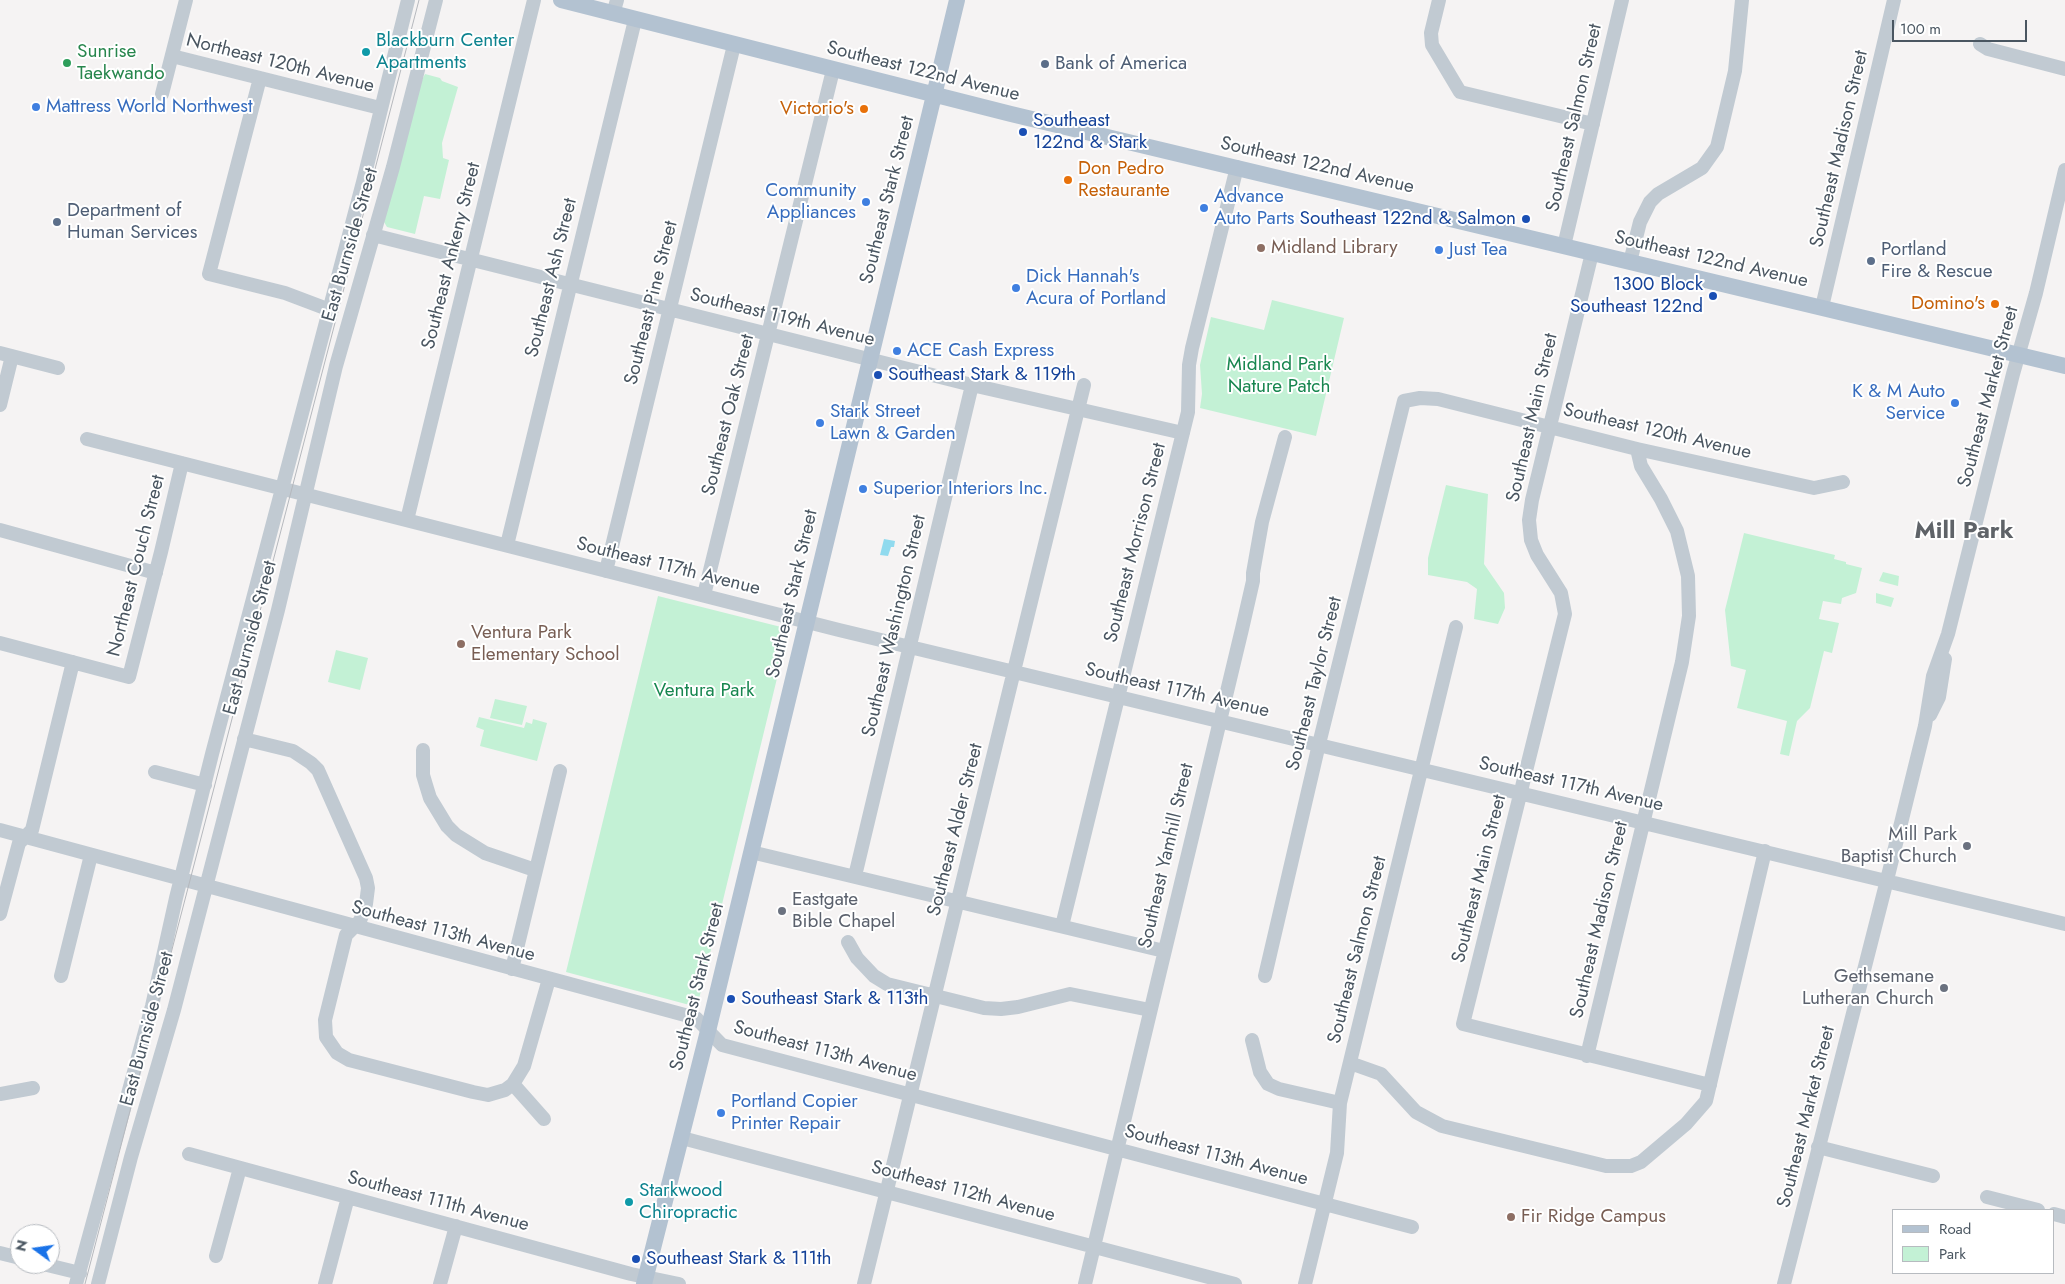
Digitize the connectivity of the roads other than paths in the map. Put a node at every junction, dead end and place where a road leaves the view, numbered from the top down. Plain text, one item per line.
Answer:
1 (186, 0) edge
2 (408, 0) edge
3 (436, 0) edge
4 (534, 0) edge
5 (561, 0) edge
6 (957, 0) edge
7 (1439, 0) edge
8 (1622, 0) edge
9 (1742, 0) edge
10 (1894, 0) edge
11 (615, 7) edge
12 (635, 20) junction
13 (1980, 44) dead end
14 (734, 45) junction
15 (172, 56) junction
16 (2065, 69) edge
17 (833, 70) junction
18 (260, 78) junction
19 (162, 94) dead end
20 (934, 95) junction
21 (380, 108) junction
22 (1593, 124) junction
23 (1237, 167) junction
24 (2065, 170) edge
25 (372, 235) junction
26 (1564, 246) junction
27 (1592, 252) junction
28 (470, 259) junction
29 (1630, 262) junction
30 (570, 284) junction
31 (1822, 307) junction
32 (330, 310) junction
33 (669, 310) junction
34 (769, 334) junction
35 (6, 354) edge
36 (2019, 355) junction
37 (870, 360) junction
38 (2065, 366) edge
39 (58, 368) dead end
40 (972, 385) junction
41 (1084, 385) dead end
42 (1404, 401) joint
43 (0, 405) edge
44 (1078, 409) junction
45 (1550, 427) junction
46 (1183, 433) junction
47 (1285, 437) dead end
48 (87, 439) dead end
49 (1637, 448) junction
50 (182, 463) junction
51 (1843, 482) dead end
52 (282, 489) junction
53 (306, 495) junction
54 (407, 520) junction
55 (0, 530) edge
56 (507, 545) junction
57 (606, 571) junction
58 (156, 573) junction
59 (704, 595) junction
60 (807, 622) junction
61 (1456, 627) dead end
62 (0, 643) edge
63 (909, 647) junction
64 (73, 662) junction
65 (1013, 672) junction
66 (1117, 696) junction
67 (1219, 721) junction
68 (244, 739) junction
69 (1319, 744) junction
70 (423, 750) dead end
71 (1420, 768) junction
72 (560, 771) dead end
73 (155, 772) dead end
74 (205, 785) junction
75 (1520, 792) junction
76 (1642, 822) junction
77 (0, 830) edge
78 (25, 837) junction
79 (1765, 851) junction
80 (751, 852) junction
81 (91, 855) junction
82 (535, 870) junction
83 (855, 876) junction
84 (180, 880) junction
85 (1887, 880) junction
86 (205, 887) junction
87 (958, 901) junction
88 (0, 914) edge
89 (2065, 924) edge
90 (1062, 926) junction
91 (354, 927) junction
92 (848, 942) dead end
93 (1164, 951) junction
94 (512, 969) junction
95 (62, 976) dead end
96 (1265, 976) dead end
97 (548, 979) junction
98 (934, 997) junction
99 (1150, 1010) junction
100 (708, 1031) junction
101 (1252, 1040) dead end
102 (1587, 1056) junction
103 (1350, 1063) junction
104 (513, 1084) junction
105 (1710, 1086) junction
106 (33, 1088) dead end
107 (0, 1094) edge
108 (911, 1095) junction
109 (1340, 1103) junction
110 (544, 1119) dead end
111 (682, 1138) junction
112 (1818, 1147) junction
113 (1118, 1150) junction
114 (189, 1154) dead end
115 (240, 1168) junction
116 (1932, 1176) dead end
117 (888, 1191) junction
118 (348, 1197) junction
119 (1987, 1198) dead end
120 (1325, 1204) junction
121 (2034, 1209) edge
122 (456, 1226) junction
123 (1412, 1227) dead end
124 (1094, 1247) junction
125 (216, 1256) dead end
126 (60, 1271) edge
127 (78, 1279) edge
128 (645, 1280) edge
129 (98, 1284) edge
130 (325, 1284) edge
131 (440, 1284) edge
132 (678, 1284) edge
133 (864, 1284) edge
134 (1085, 1284) edge
135 (1235, 1284) edge
136 (1305, 1284) edge
137 (1784, 1284) edge

1 - 15 street
2 - 21 street, East Burnside Street
3 - 25 street, East Burnside Street
4 - 28 street, Southeast Ankeny Street
5 - 11 main road, Southeast 122nd Avenue
6 - 20 main road, Southeast Stark Street
7 - 22 street
8 - 22 street, Southeast Salmon Street
9 - 29 street
10 - 31 street, Southeast Madison Street
11 - 12 main road, Southeast 122nd Avenue
12 - 14 main road, Southeast 122nd Avenue
12 - 30 street, Southeast Ash Street
13 - 16 street
14 - 17 main road, Southeast 122nd Avenue
14 - 33 street, Southeast Pine Street
15 - 18 street, Northeast 120th Avenue
15 - 19 street
17 - 20 main road, Southeast 122nd Avenue
17 - 34 street, Southeast Oak Street
18 - 21 street, Northeast 120th Avenue
18 - 32 street
20 - 23 main road, Southeast 122nd Avenue
20 - 37 main road, Southeast Stark Street
21 - 32 street, East Burnside Street
22 - 26 street, Southeast Salmon Street
23 - 26 main road, Southeast 122nd Avenue
23 - 46 street, Southeast Morrison Street
24 - 36 street, Southeast Market Street
25 - 28 street, Southeast 119th Avenue
25 - 53 street, East Burnside Street
26 - 27 main road, Southeast 122nd Avenue
27 - 29 main road, Southeast 122nd Avenue
27 - 45 street, Southeast Main Street
28 - 30 street, Southeast 119th Avenue
28 - 54 street, Southeast Ankeny Street
29 - 31 main road, Southeast 122nd Avenue
30 - 33 street, Southeast 119th Avenue
30 - 56 street, Southeast Ash Street
31 - 36 main road, Southeast 122nd Avenue
32 - 52 street, East Burnside Street
33 - 34 street, Southeast 119th Avenue
33 - 57 street, Southeast Pine Street
34 - 37 street, Southeast 119th Avenue
34 - 59 street, Southeast Oak Street
35 - 39 street
35 - 43 street
36 - 38 main road, Southeast 122nd Avenue
36 - 85 street, Southeast Market Street
37 - 40 street, Southeast 119th Avenue
37 - 60 main road, Southeast Stark Street
40 - 44 street, Southeast 119th Avenue
40 - 63 street, Southeast Washington Street
41 - 44 street, Southeast Alder Street
42 - 45 street, Southeast 120th Avenue
42 - 69 street, Southeast Taylor Street
44 - 46 street, Southeast 119th Avenue
44 - 65 street, Southeast Alder Street
45 - 49 street, Southeast 120th Avenue
45 - 75 street, Southeast Main Street
46 - 66 street, Southeast Morrison Street
47 - 67 street, Southeast Yamhill Street
48 - 50 street, Southeast 117th Avenue
49 - 51 street, Southeast 120th Avenue
49 - 76 street, Southeast Madison Street
50 - 52 street, Southeast 117th Avenue
50 - 58 street, Northeast Couch Street
52 - 53 street, Southeast 117th Avenue
52 - 74 street, East Burnside Street
53 - 54 street, Southeast 117th Avenue
53 - 68 street, East Burnside Street
54 - 56 street, Southeast 117th Avenue
55 - 58 street
56 - 57 street, Southeast 117th Avenue
57 - 59 street, Southeast 117th Avenue
58 - 64 street, Northeast Couch Street
59 - 60 street, Southeast 117th Avenue
60 - 63 street, Southeast 117th Avenue
60 - 80 main road, Southeast Stark Street
61 - 71 street, Southeast Salmon Street
62 - 64 street
63 - 65 street, Southeast 117th Avenue
63 - 83 street, Southeast Washington Street
64 - 78 street
65 - 66 street, Southeast 117th Avenue
65 - 87 street, Southeast Alder Street
66 - 67 street, Southeast 117th Avenue
66 - 90 street, Southeast Morrison Street
67 - 69 street, Southeast 117th Avenue
67 - 93 street, Southeast Yamhill Street
68 - 86 street, East Burnside Street
68 - 91 street
69 - 71 street, Southeast 117th Avenue
69 - 96 street, Southeast Taylor Street
70 - 82 street
71 - 75 street, Southeast 117th Avenue
71 - 103 street, Southeast Salmon Street
72 - 82 street
73 - 74 street
74 - 84 street, East Burnside Street
75 - 76 street, Southeast 117th Avenue
75 - 102 street, Southeast Main Street
76 - 79 street, Southeast 117th Avenue
76 - 102 street, Southeast Madison Street
77 - 78 street, Southeast 113th Avenue
78 - 81 street, Southeast 113th Avenue
78 - 88 street
79 - 85 street, Southeast 117th Avenue
79 - 105 street
80 - 83 street
80 - 100 main road, Southeast Stark Street
81 - 84 street, Southeast 113th Avenue
81 - 95 street
82 - 94 street
83 - 87 street
84 - 86 street, Southeast 113th Avenue
84 - 127 street, East Burnside Street
85 - 89 street, Southeast 117th Avenue
85 - 112 street, Southeast Market Street
86 - 91 street, Southeast 113th Avenue
86 - 129 street, East Burnside Street
87 - 90 street
87 - 98 street, Southeast Alder Street
90 - 93 street
91 - 94 street, Southeast 113th Avenue
91 - 104 street
92 - 98 street
93 - 99 street, Southeast Yamhill Street
94 - 97 street, Southeast 113th Avenue
97 - 100 street, Southeast 113th Avenue
97 - 104 street
98 - 99 street
98 - 108 street, Southeast Alder Street
99 - 113 street, Southeast Yamhill Street
100 - 108 street, Southeast 113th Avenue
100 - 111 main road, Southeast Stark Street
101 - 109 street
102 - 105 street
103 - 105 street
103 - 109 street, Southeast Salmon Street
104 - 110 street
106 - 107 street
108 - 113 street, Southeast 113th Avenue
108 - 117 street, Southeast Alder Street
109 - 120 street, Southeast Salmon Street
111 - 117 street, Southeast 112th Avenue
111 - 128 main road, Southeast Stark Street
112 - 116 street
112 - 137 street, Southeast Market Street
113 - 120 street, Southeast 113th Avenue
113 - 124 street, Southeast Yamhill Street
114 - 115 street, Southeast 111th Avenue
115 - 118 street, Southeast 111th Avenue
115 - 125 street
117 - 124 street, Southeast 112th Avenue
117 - 133 street, Southeast Alder Street
118 - 122 street, Southeast 111th Avenue
118 - 130 street
119 - 121 street
120 - 123 street, Southeast 113th Avenue
120 - 136 street, Southeast Salmon Street
122 - 128 street, Southeast 111th Avenue
122 - 131 street
124 - 134 street, Southeast Yamhill Street
124 - 135 street, Southeast 112th Avenue
126 - 127 street
128 - 132 street, Southeast 111th Avenue

